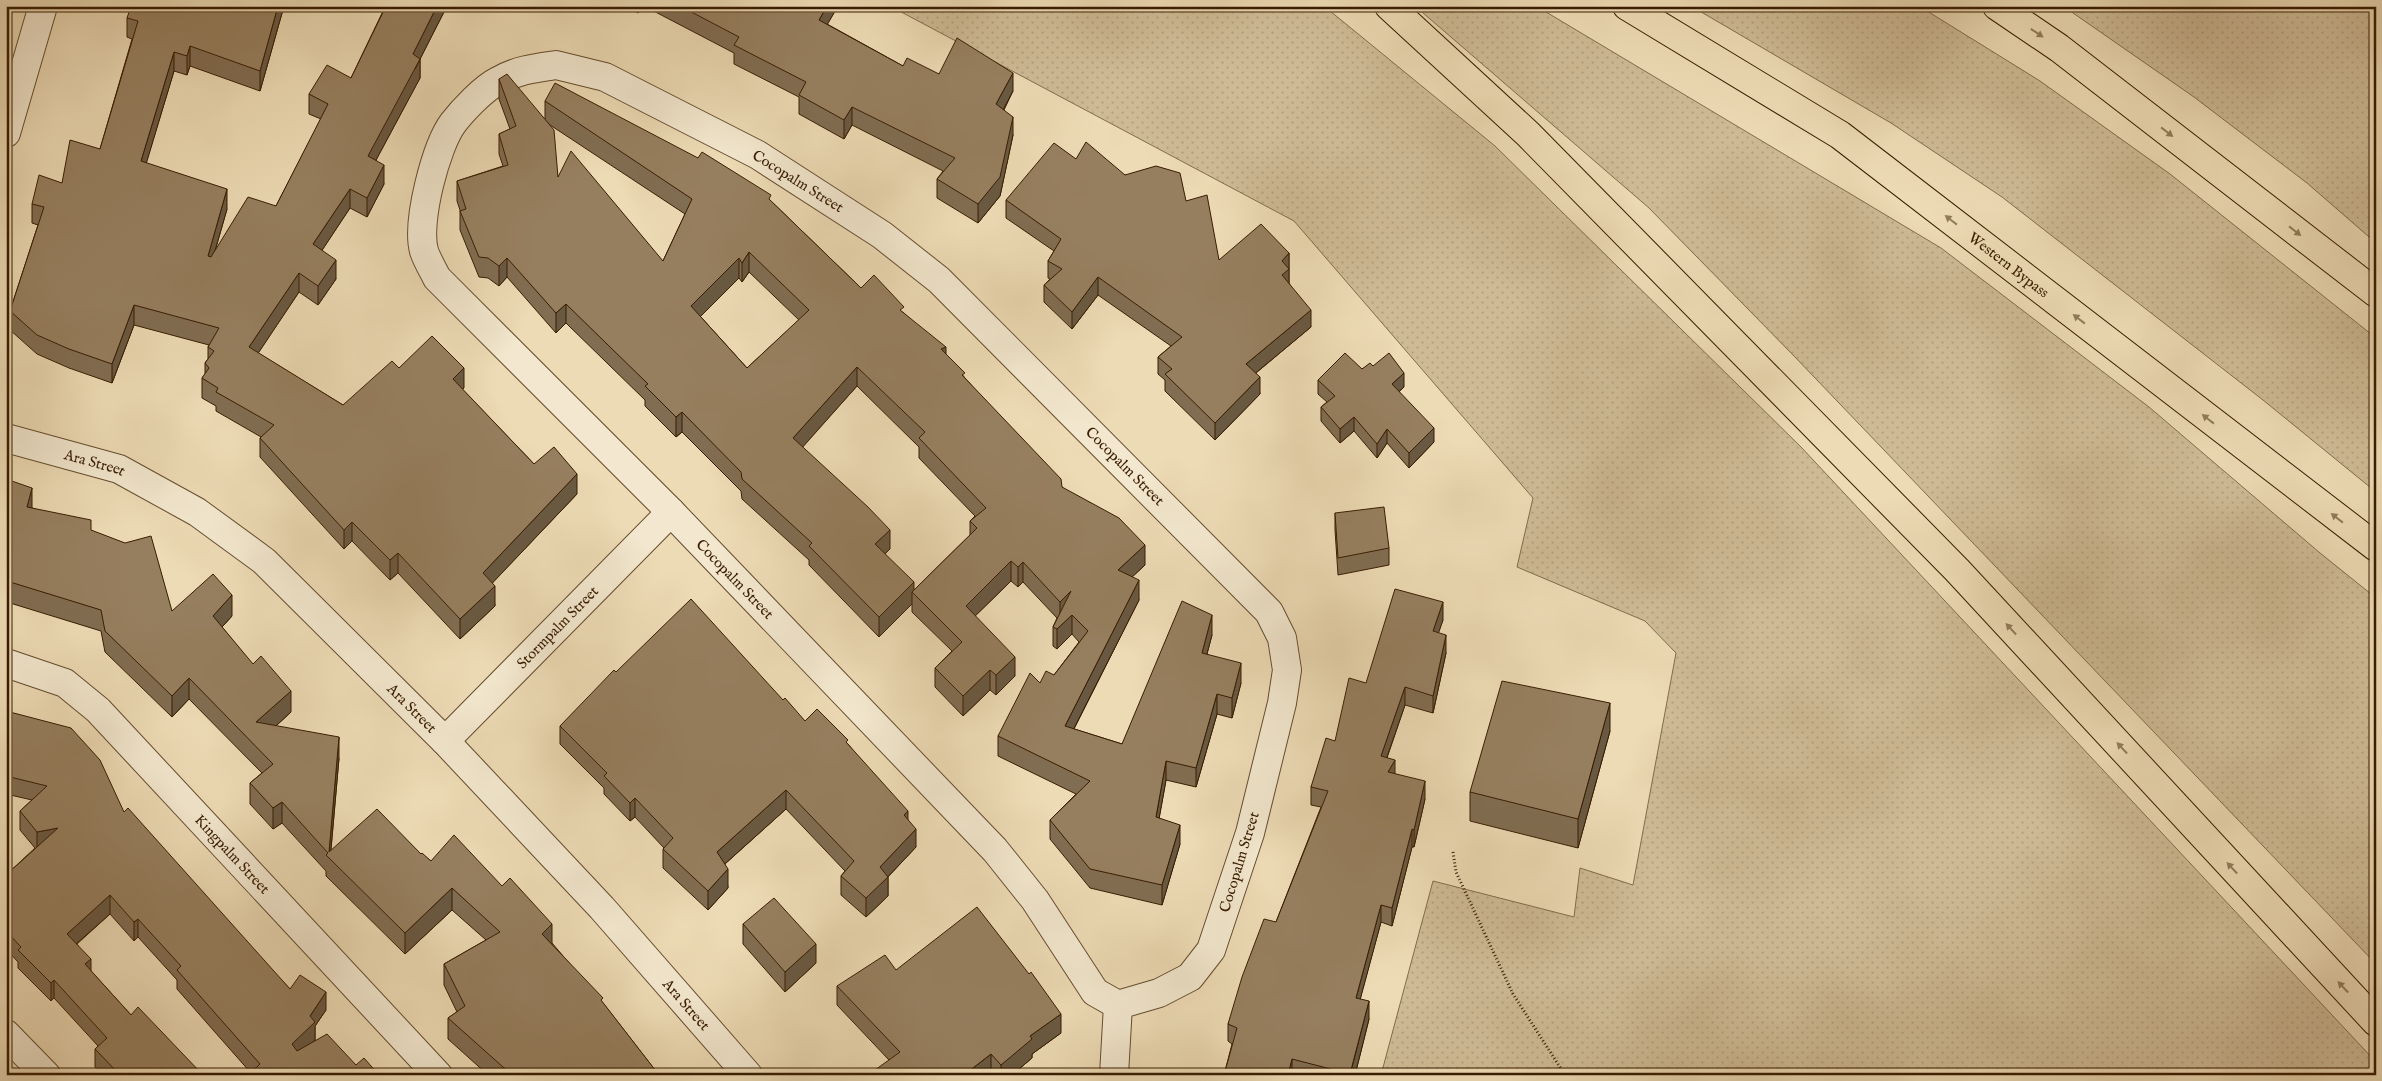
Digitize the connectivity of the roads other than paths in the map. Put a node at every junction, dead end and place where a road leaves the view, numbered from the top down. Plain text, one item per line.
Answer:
1 (43, 6) edge
2 (1389, 6) edge
3 (1627, 6) edge
4 (1997, 6) edge
5 (6, 133) edge
6 (2376, 293) edge
7 (6, 438) edge
8 (671, 512) junction
9 (2376, 547) edge
10 (6, 663) edge
11 (444, 741) junction
12 (1118, 1005) junction
13 (2376, 1022) edge
14 (6, 1034) edge
15 (46, 1075) edge
16 (438, 1075) edge
17 (748, 1075) edge
18 (1114, 1075) edge

1 - 5 street
13 -> 2 highway
9 -> 3 highway, Western Bypass
4 -> 6 highway
7 - 11 street, Ara Street
8 - 11 street, Stormpalm Street
8 - 12 street, Cocopalm Street
8 - 12 street, Cocopalm Street
10 - 16 street, Kingpalm Street
11 - 17 street, Ara Street
12 - 18 street
14 - 15 street

